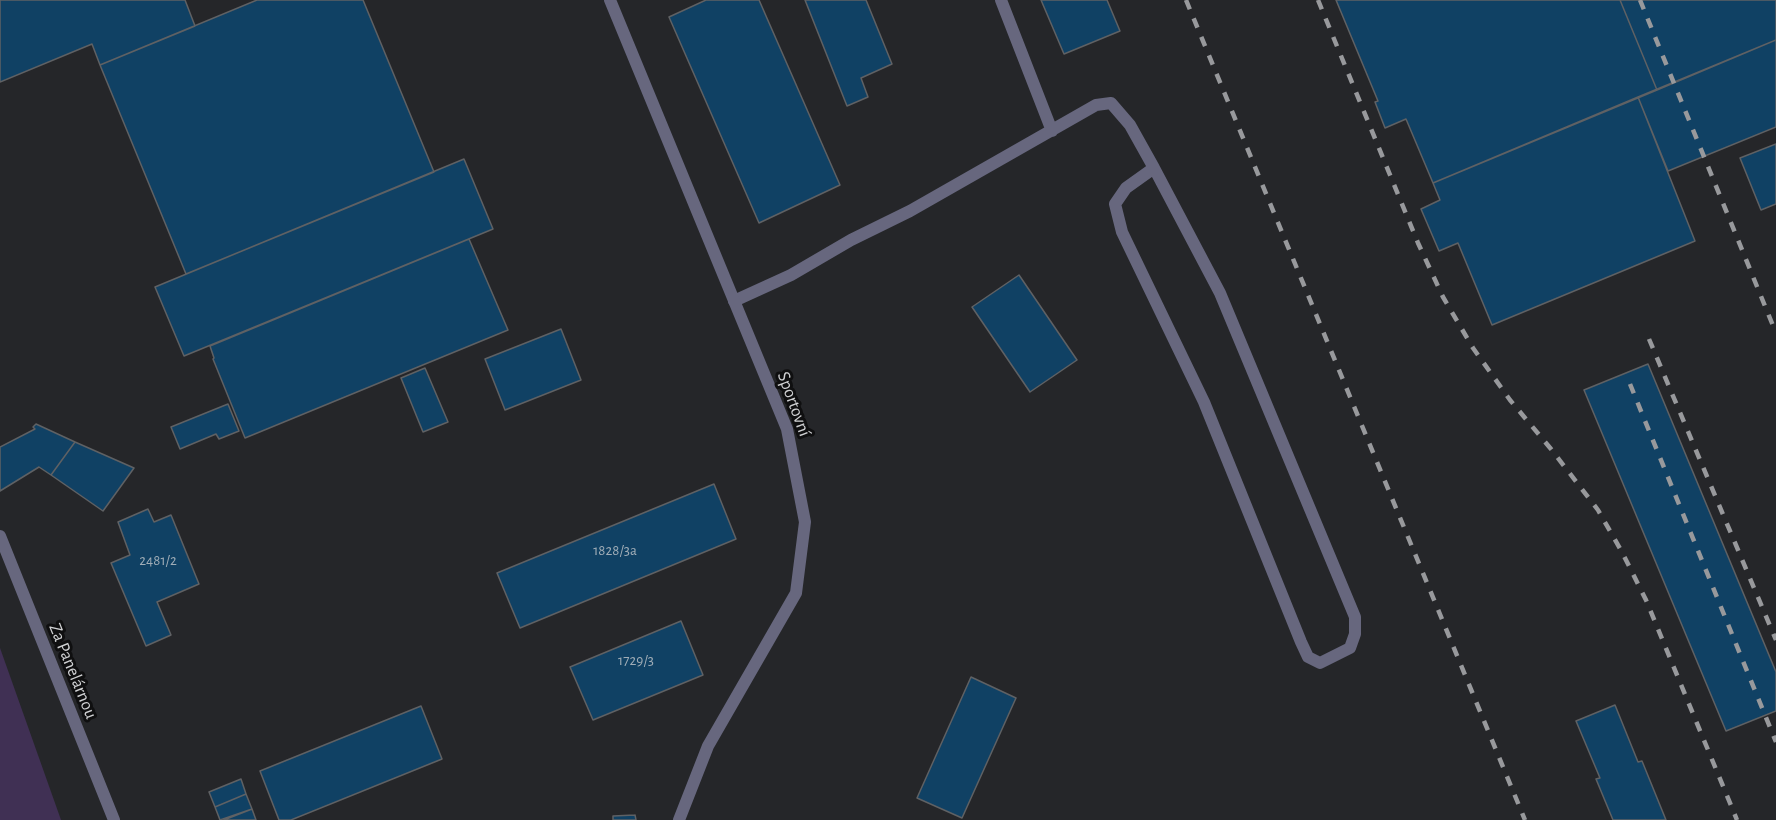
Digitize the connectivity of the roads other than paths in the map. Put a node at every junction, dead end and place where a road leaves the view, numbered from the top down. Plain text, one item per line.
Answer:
1 (610, 0) edge
2 (1001, 0) edge
3 (1052, 131) junction
4 (1154, 168) junction
5 (735, 301) junction
6 (0, 536) edge
7 (114, 820) edge
8 (680, 820) edge

1 - 5 street, Sportovní
2 - 3 street
3 - 4 street
3 - 5 street
4 - 4 street
5 - 8 street, Sportovní
6 - 7 street, Za Panelárnou

